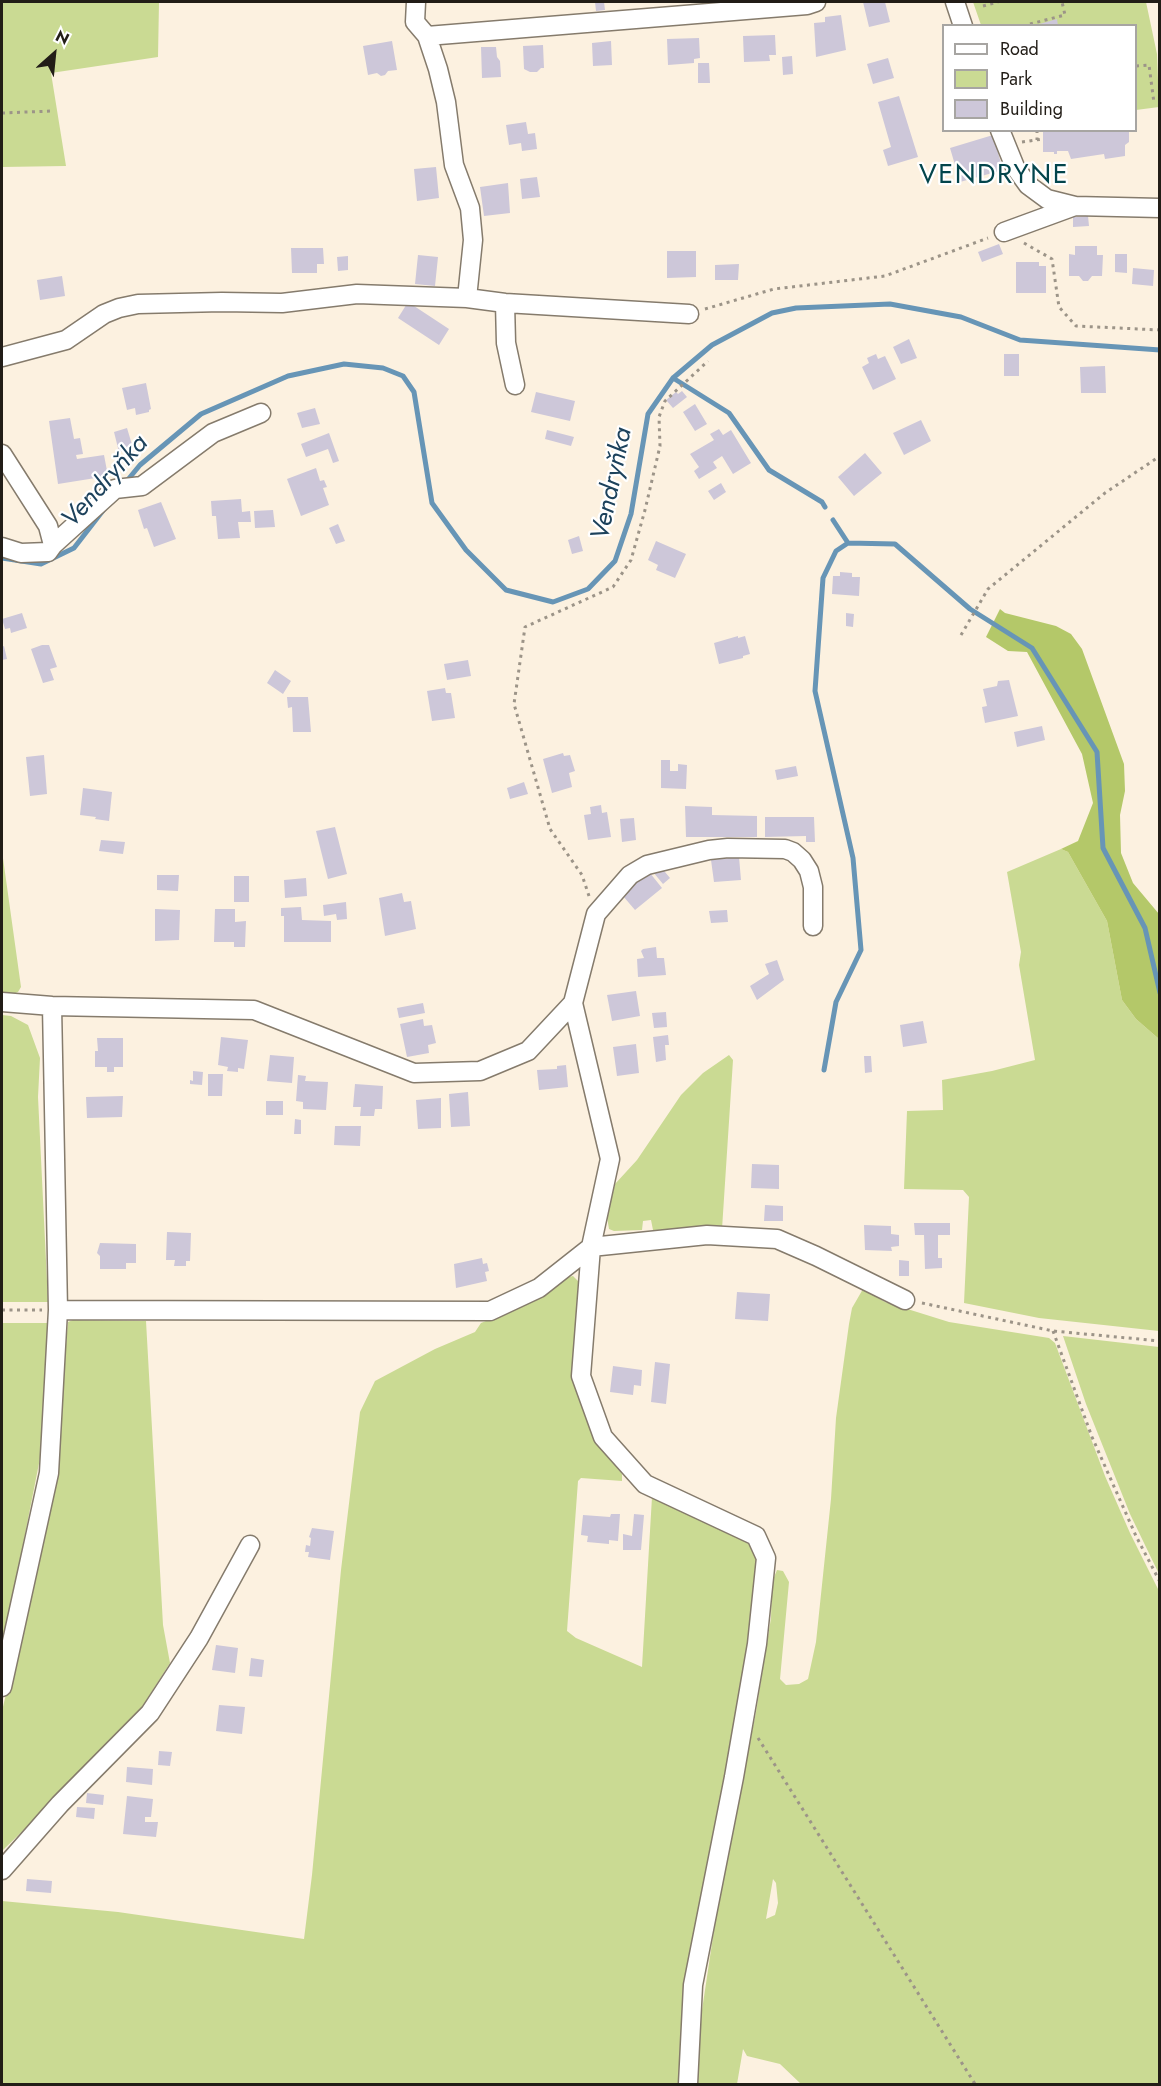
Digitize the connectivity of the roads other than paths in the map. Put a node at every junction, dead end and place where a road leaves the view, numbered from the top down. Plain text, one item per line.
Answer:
1 (416, 2) edge
2 (816, 2) edge
3 (955, 2) edge
4 (962, 24) edge
5 (427, 36) junction
6 (1001, 132) edge
7 (1075, 206) junction
8 (1160, 208) edge
9 (1004, 232) road end
10 (467, 298) junction
11 (505, 303) junction
12 (689, 314) road end
13 (2, 357) edge
14 (515, 385) dead end
15 (261, 413) dead end
16 (2, 454) edge
17 (53, 545) junction
18 (2, 547) edge
19 (813, 926) dead end
20 (2, 1002) edge
21 (573, 1003) junction
22 (52, 1005) junction
23 (591, 1247) junction
24 (905, 1300) road end
25 (58, 1310) junction
26 (250, 1545) dead end
27 (2, 1687) edge
28 (2, 1869) edge
29 (687, 2085) edge

1 - 5 street
2 - 5 street
3 - 4 street
5 - 10 street
6 - 7 street
7 - 8 street
7 - 9 street
10 - 11 street
10 - 13 street
11 - 12 street
11 - 14 street
15 - 17 street
16 - 17 street
17 - 18 street
19 - 21 street
20 - 22 street
21 - 22 street
21 - 23 street
22 - 25 street
23 - 24 street
23 - 25 street
23 - 29 street
25 - 27 street
26 - 28 street

